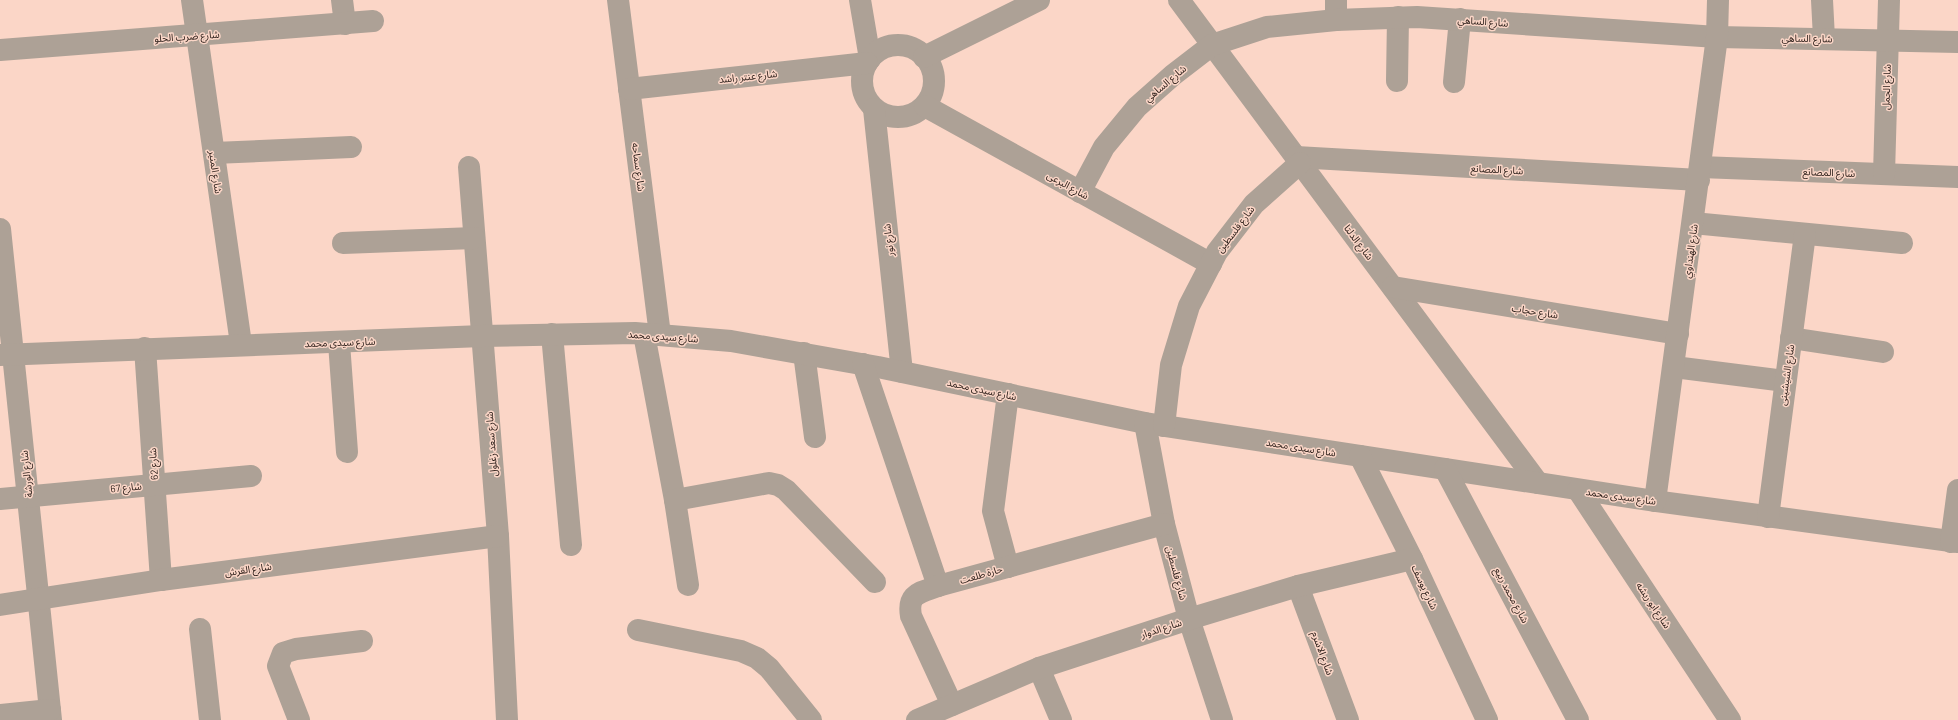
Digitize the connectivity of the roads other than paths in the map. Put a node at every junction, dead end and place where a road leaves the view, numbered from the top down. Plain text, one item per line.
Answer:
1 (192, 0) edge
2 (342, 0) edge
3 (618, 0) edge
4 (860, 0) edge
5 (1039, 0) edge
6 (1179, 0) edge
7 (1718, 0) edge
8 (1822, 0) edge
9 (1889, 0) edge
10 (1336, 10) edge
11 (1398, 17) junction
12 (1460, 20) junction
13 (373, 22) dead end
14 (345, 24) junction
15 (197, 35) junction
16 (1717, 37) junction
17 (1824, 38) junction
18 (1888, 40) junction
19 (1958, 42) edge
20 (1212, 45) junction
21 (0, 50) edge
22 (924, 57) junction
23 (869, 61) junction
24 (1397, 81) dead end
25 (1454, 82) dead end
26 (629, 89) junction
27 (925, 106) junction
28 (874, 109) junction
29 (351, 147) dead end
30 (214, 153) junction
31 (1298, 160) junction
32 (469, 168) dead end
33 (1700, 174) junction
34 (1884, 174) junction
35 (1958, 177) edge
36 (1080, 192) junction
37 (1693, 223) junction
38 (0, 229) edge
39 (1805, 234) junction
40 (474, 238) junction
41 (343, 243) dead end
42 (1902, 243) dead end
43 (1211, 264) junction
44 (1393, 287) junction
45 (552, 334) junction
46 (652, 334) junction
47 (1678, 334) junction
48 (482, 336) junction
49 (1791, 338) junction
50 (339, 343) junction
51 (241, 344) junction
52 (145, 348) junction
53 (1883, 352) dead end
54 (804, 353) junction
55 (7, 354) edge
56 (863, 364) junction
57 (1674, 367) junction
58 (902, 372) junction
59 (1785, 381) junction
60 (1008, 394) junction
61 (1155, 425) junction
62 (815, 437) dead end
63 (347, 452) dead end
64 (1360, 456) junction
65 (1445, 469) junction
66 (251, 476) dead end
67 (1538, 483) junction
68 (154, 484) junction
69 (1578, 490) junction
70 (1958, 490) edge
71 (28, 497) junction
72 (0, 499) edge
73 (675, 500) junction
74 (1655, 501) junction
75 (1768, 517) junction
76 (1164, 524) junction
77 (498, 536) junction
78 (1955, 542) edge
79 (571, 545) dead end
80 (1412, 559) junction
81 (1008, 567) junction
82 (161, 580) junction
83 (875, 582) dead end
84 (688, 585) dead end
85 (938, 586) junction
86 (1298, 586) junction
87 (39, 600) junction
88 (0, 605) edge
89 (1190, 619) junction
90 (200, 629) dead end
91 (638, 630) dead end
92 (362, 641) dead end
93 (1039, 668) junction
94 (952, 705) junction
95 (0, 715) edge
96 (50, 715) edge
97 (210, 720) edge
98 (299, 720) edge
99 (507, 720) edge
100 (811, 720) edge
101 (917, 720) edge
102 (1061, 720) edge
103 (1222, 720) edge
104 (1348, 720) edge
105 (1487, 720) edge
106 (1578, 720) edge
107 (1730, 720) edge

1 - 15 street, شارع المنير
2 - 14 street
3 - 26 street, شارع سماحه
4 - 23 street
5 - 22 street
6 - 20 street, شارع الدلتا
7 - 16 street, شارع الهنداوي
8 - 17 street
9 - 18 street, شارع الجمل
10 - 11 street, شارع الساهي
10 - 20 street, شارع الساهي
11 - 12 street, شارع الساهي
11 - 24 street
12 - 16 street, شارع الساهي
12 - 25 street
13 - 14 street, شارع ضرب الحلو
14 - 15 street, شارع ضرب الحلو
15 - 21 street, شارع ضرب الحلو
15 - 30 street, شارع المنير
16 - 17 street, شارع الساهي
16 - 33 street, شارع الهنداوي
17 - 18 street, شارع الساهي
18 - 19 street, شارع الساهي
18 - 34 street, شارع الجمل
20 - 31 street, شارع الدلتا
20 - 36 street, شارع الساهي
22 - 23 street
22 - 27 street
23 - 26 street, شارع عنتر راشد
23 - 28 street
26 - 46 street, شارع سماحه
27 - 28 street
27 - 36 street, شارع البرعى
28 - 58 street, شارع نور
29 - 30 street
30 - 51 street, شارع المنير
31 - 33 street, شارع المصانع
31 - 43 street, شارع فلسطين
31 - 44 street, شارع الدلتا
32 - 40 street, شارع سعد زغلول
33 - 34 street, شارع المصانع
33 - 37 street, شارع الهنداوي
34 - 35 street, شارع المصانع
36 - 43 street, شارع البرعى
37 - 39 street
37 - 47 street, شارع الهنداوي
38 - 55 street, شارع الورشة
39 - 42 street
39 - 49 street, شارع الشيشينى
40 - 41 street
40 - 48 street, شارع سعد زغلول
43 - 61 street, شارع فلسطين
44 - 47 street, شارع حجاب
44 - 67 street, شارع الدلتا
45 - 46 street, شارع سيدى محمد
45 - 48 street, شارع سيدى محمد
45 - 79 street
46 - 54 street, شارع سيدى محمد
46 - 73 street, شارع سماحه
47 - 57 street, شارع الهنداوي
48 - 50 street, شارع سيدى محمد
48 - 77 street, شارع سعد زغلول
49 - 53 street
49 - 59 street, شارع الشيشينى
50 - 51 street, شارع سيدى محمد
50 - 63 street
51 - 52 street, شارع سيدى محمد
52 - 55 street, شارع سيدى محمد
52 - 68 street, شارع 62
54 - 56 street, شارع سيدى محمد
54 - 62 street
55 - 71 street, شارع الورشة
56 - 58 street, شارع سيدى محمد
56 - 85 street
57 - 59 street
57 - 74 street, شارع الهنداوي
58 - 60 street, شارع سيدى محمد
59 - 75 street, شارع الشيشينى
60 - 61 street, شارع سيدى محمد
60 - 81 street
61 - 64 street, شارع سيدى محمد
61 - 76 street, شارع فلسطين
64 - 65 street, شارع سيدى محمد
64 - 80 street, شارع يوسف
65 - 67 street, شارع سيدى محمد
65 - 106 street, شارع محمد ربيع
66 - 68 street, شارع 67
67 - 69 street, شارع سيدى محمد
68 - 71 street, شارع 67
68 - 82 street, شارع 62
69 - 74 street, شارع سيدى محمد
69 - 107 street, شارع ابو ريشه
70 - 78 street
71 - 72 street, شارع 67
71 - 87 street, شارع الورشة
73 - 83 street
73 - 84 street, شارع سماحه
74 - 75 street, شارع سيدى محمد
75 - 78 street, شارع سيدى محمد
76 - 81 street, حارة طلعت
76 - 89 street, شارع فلسطين
77 - 82 street, شارع القرش
77 - 99 street, شارع سعد زغلول
80 - 86 street, شارع الدوار
80 - 105 street, شارع يوسف
81 - 85 street, حارة طلعت
82 - 87 street, شارع القرش
85 - 94 street, حارة طلعت
86 - 89 street, شارع الدوار
86 - 104 street, شارع الاشرم
87 - 88 street, شارع القرش
87 - 96 street, شارع الورشة
89 - 93 street, شارع الدوار
89 - 103 street, شارع فلسطين
90 - 97 street
91 - 100 street
92 - 98 street
93 - 94 street, شارع الدوار
93 - 102 street
94 - 101 street, شارع الدوار
95 - 96 street

